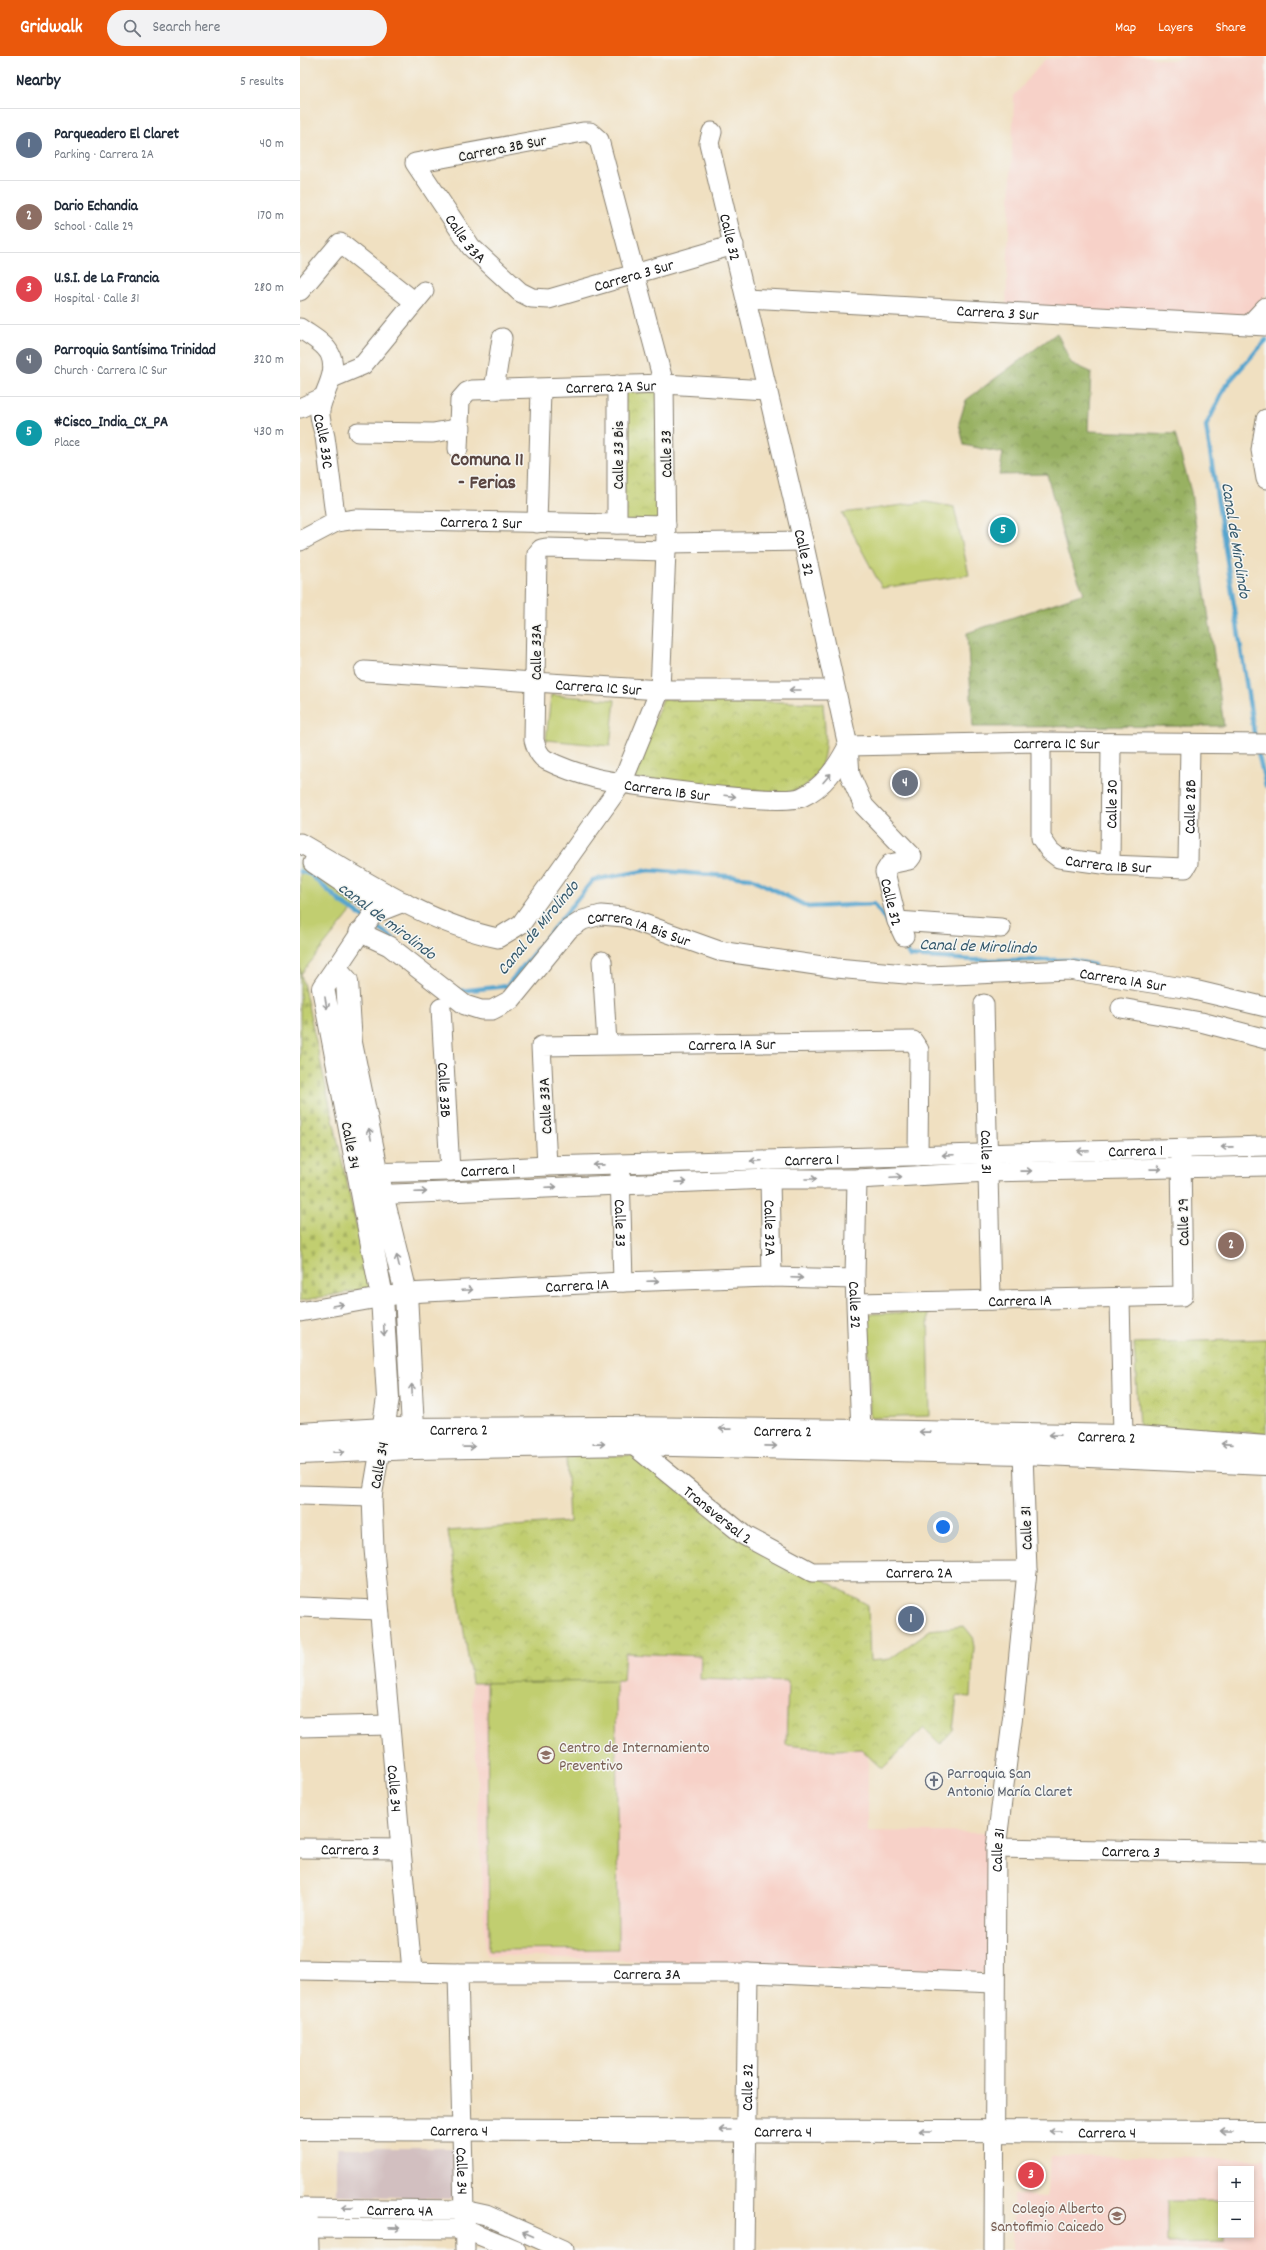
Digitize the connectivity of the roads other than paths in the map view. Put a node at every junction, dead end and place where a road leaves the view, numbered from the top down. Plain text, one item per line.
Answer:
1 (590, 132) joint
2 (712, 132) dead end
3 (416, 163) joint
4 (734, 245) junction
5 (636, 274) junction
6 (300, 291) edge
7 (532, 298) joint
8 (746, 298) junction
9 (1266, 307) edge
10 (1259, 326) edge
11 (300, 328) edge
12 (502, 338) dead end
13 (332, 378) junction
14 (664, 384) junction
15 (617, 385) junction
16 (494, 390) junction
17 (541, 390) junction
18 (766, 390) junction
19 (324, 397) junction
20 (300, 408) edge
21 (1266, 419) edge
22 (460, 428) junction
23 (358, 432) dead end
24 (458, 449) dead end
25 (1266, 480) edge
26 (336, 522) junction
27 (537, 523) junction
28 (617, 524) junction
29 (300, 540) edge
30 (666, 540) junction
31 (803, 541) junction
32 (537, 554) joint
33 (364, 671) dead end
34 (535, 682) junction
35 (660, 690) junction
36 (834, 690) junction
37 (1041, 742) junction
38 (1111, 743) junction
39 (1190, 744) junction
40 (1265, 744) edge
41 (848, 746) junction
42 (622, 783) junction
43 (300, 843) edge
44 (300, 855) edge
45 (1110, 865) junction
46 (1185, 868) joint
47 (404, 902) junction
48 (369, 920) junction
49 (1001, 928) dead end
50 (602, 961) dead end
51 (336, 969) joint
52 (978, 974) joint
53 (984, 1004) dead end
54 (1266, 1007) edge
55 (440, 1008) dead end
56 (1121, 1008) dead end
57 (1266, 1038) edge
58 (607, 1044) junction
59 (541, 1046) joint
60 (1266, 1146) edge
61 (1181, 1148) junction
62 (987, 1153) junction
63 (918, 1156) junction
64 (620, 1164) junction
65 (547, 1166) junction
66 (1266, 1166) edge
67 (1180, 1168) junction
68 (450, 1171) junction
69 (988, 1172) junction
70 (368, 1173) junction
71 (770, 1179) junction
72 (857, 1179) junction
73 (620, 1184) junction
74 (372, 1195) junction
75 (772, 1277) junction
76 (855, 1279) junction
77 (623, 1282) junction
78 (406, 1293) junction
79 (1183, 1296) joint
80 (382, 1297) junction
81 (1120, 1298) junction
82 (992, 1300) junction
83 (857, 1303) junction
84 (300, 1312) edge
85 (384, 1429) junction
86 (861, 1431) junction
87 (300, 1434) edge
88 (1123, 1436) junction
89 (414, 1438) junction
90 (632, 1444) junction
91 (1266, 1447) edge
92 (380, 1450) junction
93 (300, 1453) edge
94 (1023, 1453) junction
95 (1266, 1464) edge
96 (300, 1494) edge
97 (372, 1497) junction
98 (1027, 1571) junction
99 (812, 1572) joint
100 (300, 1607) edge
101 (378, 1610) junction
102 (389, 1725) junction
103 (300, 1727) edge
104 (300, 1848) edge
105 (996, 1848) junction
106 (400, 1849) junction
107 (1266, 1853) edge
108 (300, 1970) edge
109 (412, 1971) junction
110 (458, 1973) junction
111 (748, 1973) junction
112 (994, 1983) junction
113 (300, 2129) edge
114 (462, 2129) junction
115 (746, 2130) junction
116 (996, 2131) junction
117 (1266, 2132) edge
118 (304, 2207) edge
119 (463, 2210) junction
120 (304, 2227) edge
121 (464, 2229) junction
122 (309, 2250) edge
123 (465, 2250) edge
124 (516, 2250) edge
125 (564, 2250) edge
126 (744, 2250) edge
127 (994, 2250) edge

1 - 3 street, Carrera 3B Sur
1 - 5 street, Calle 33
2 - 4 street, Calle 32
3 - 7 street, Calle 33A
4 - 5 street, Carrera 3 Sur
4 - 8 street, Calle 32
5 - 7 street, Carrera 3 Sur
5 - 14 street, Calle 33
6 - 13 street
8 - 10 street, Carrera 3 Sur
8 - 18 street, Calle 32
9 - 10 street, Carrera 3 Sur
11 - 13 street, Calle 33C
12 - 16 street
13 - 19 street, Calle 33C
14 - 15 street, Carrera 2A Sur
14 - 18 street, Carrera 2A Sur
14 - 30 street, Calle 33
15 - 17 street, Carrera 2A Sur
15 - 28 street, Calle 33 Bis
16 - 17 street, Carrera 2A Sur
16 - 22 street, Carrera 2A Sur
17 - 27 street
18 - 31 street, Calle 32
19 - 20 street
19 - 26 street, Calle 33C
21 - 25 street
22 - 23 street
22 - 24 street
26 - 27 street, Carrera 2 Sur
26 - 29 street, Carrera 2 Sur
27 - 28 street, Carrera 2 Sur
28 - 30 street, Carrera 2 Sur
30 - 31 street, Carrera 2 Sur
30 - 32 street, Carrera 2 Sur
30 - 35 street, Calle 33
31 - 36 street, Calle 32
32 - 34 street, Calle 33A
33 - 34 street, Carrera 1C Sur
34 - 35 street, Carrera 1C Sur
34 - 42 street, Calle 33A
36 -> 35 street, Carrera 1C Sur
35 - 42 street, Calle 33
36 - 41 street, Calle 32
37 - 38 street, Carrera 1C Sur
37 - 41 street, Carrera 1C Sur
37 - 45 street, Carrera 1B Sur
38 - 39 street, Carrera 1C Sur
38 - 45 street, Calle 30
39 - 40 street, Carrera 1C Sur
39 - 46 street, Calle 28B
42 -> 41 street, Carrera 1B Sur
41 - 49 street, Calle 32
42 - 47 street, Carrera 1B Sur
43 - 47 street, Carrera 1B Sur
44 - 48 street
45 - 46 street, Carrera 1B Sur
47 - 48 street
48 - 51 street, Calle 34
48 - 52 street, Carrera 1A Bis Sur
50 - 58 street
51 - 70 street, Calle 34
52 - 54 street, Carrera 1A Sur
53 - 62 street, Calle 31
55 - 68 street, Calle 33B
56 - 57 street, Carrera 1A Sur
58 - 59 street, Carrera 1A Sur
58 - 63 street, Carrera 1A Sur
59 - 65 street, Calle 33A
60 -> 61 street, Carrera 1
61 -> 62 street, Carrera 1
61 - 67 street, Calle 29
62 -> 63 street, Carrera 1
62 - 69 street, Calle 31
63 -> 64 street, Carrera 1
64 -> 65 street, Carrera 1
64 - 73 street, Calle 33
65 - 68 street, Carrera 1
66 - 67 street, Carrera 1
69 -> 67 street, Carrera 1
67 - 79 street, Calle 29
68 - 70 street, Carrera 1
72 -> 69 street, Carrera 1
69 - 82 street, Calle 31
70 - 74 street, Calle 34
71 -> 72 street, Carrera 1
73 -> 71 street, Carrera 1
71 - 75 street, Calle 32A
72 - 76 street, Calle 32
74 -> 73 street, Carrera 1
73 - 77 street, Calle 33
78 -> 74 street, Calle 34
74 - 80 street, Calle 34
75 -> 76 street, Carrera 1A
77 -> 75 street, Carrera 1A
76 - 83 street, Calle 32
78 -> 77 street, Carrera 1A
78 - 80 street, Carrera 1A
89 -> 78 street, Calle 34
79 - 81 street, Carrera 1A
84 -> 80 street, Carrera 1A
80 -> 85 street, Calle 34
81 - 82 street, Carrera 1A
81 - 88 street
82 - 83 street, Carrera 1A
83 - 86 street, Calle 32
85 - 87 street, Carrera 2
85 - 89 street, Carrera 2
85 - 92 street, Calle 34
88 -> 86 street, Carrera 2
86 -> 89 street, Carrera 2
91 -> 88 street, Carrera 2
89 -> 90 street, Carrera 2
89 - 92 street, Carrera 2
90 -> 94 street, Carrera 2
90 - 99 street, Transversal 2
93 -> 92 street, Carrera 2
92 - 97 street, Calle 34
94 - 95 street, Carrera 2
94 - 98 street, Calle 31
96 - 97 street
97 - 101 street, Calle 34
98 - 99 street, Carrera 2A
98 - 105 street, Calle 31
100 - 101 street
101 - 102 street, Calle 34
102 - 103 street
102 - 106 street, Calle 34
104 - 106 street, Carrera 3
105 - 107 street, Carrera 3
105 - 112 street, Calle 31
106 - 109 street, Calle 34
108 - 109 street, Carrera 3A
109 - 110 street, Carrera 3A
110 - 111 street, Carrera 3A
110 - 114 street, Calle 34
111 - 112 street, Carrera 3A
111 - 115 street, Calle 32
112 - 116 street, Calle 31
113 - 114 street, Carrera 4
115 -> 114 street, Carrera 4
114 - 119 street, Calle 34
116 -> 115 street, Carrera 4
115 - 126 street, Calle 32
117 -> 116 street, Carrera 4
116 - 127 street, Calle 31
119 -> 118 street, Carrera 4A
118 - 120 street
119 - 121 street, Calle 34
125 -> 119 street, Carrera 4A
120 -> 121 street, Carrera 4A
120 - 122 street
121 - 123 street, Calle 34
121 - 124 street, Carrera 4A

